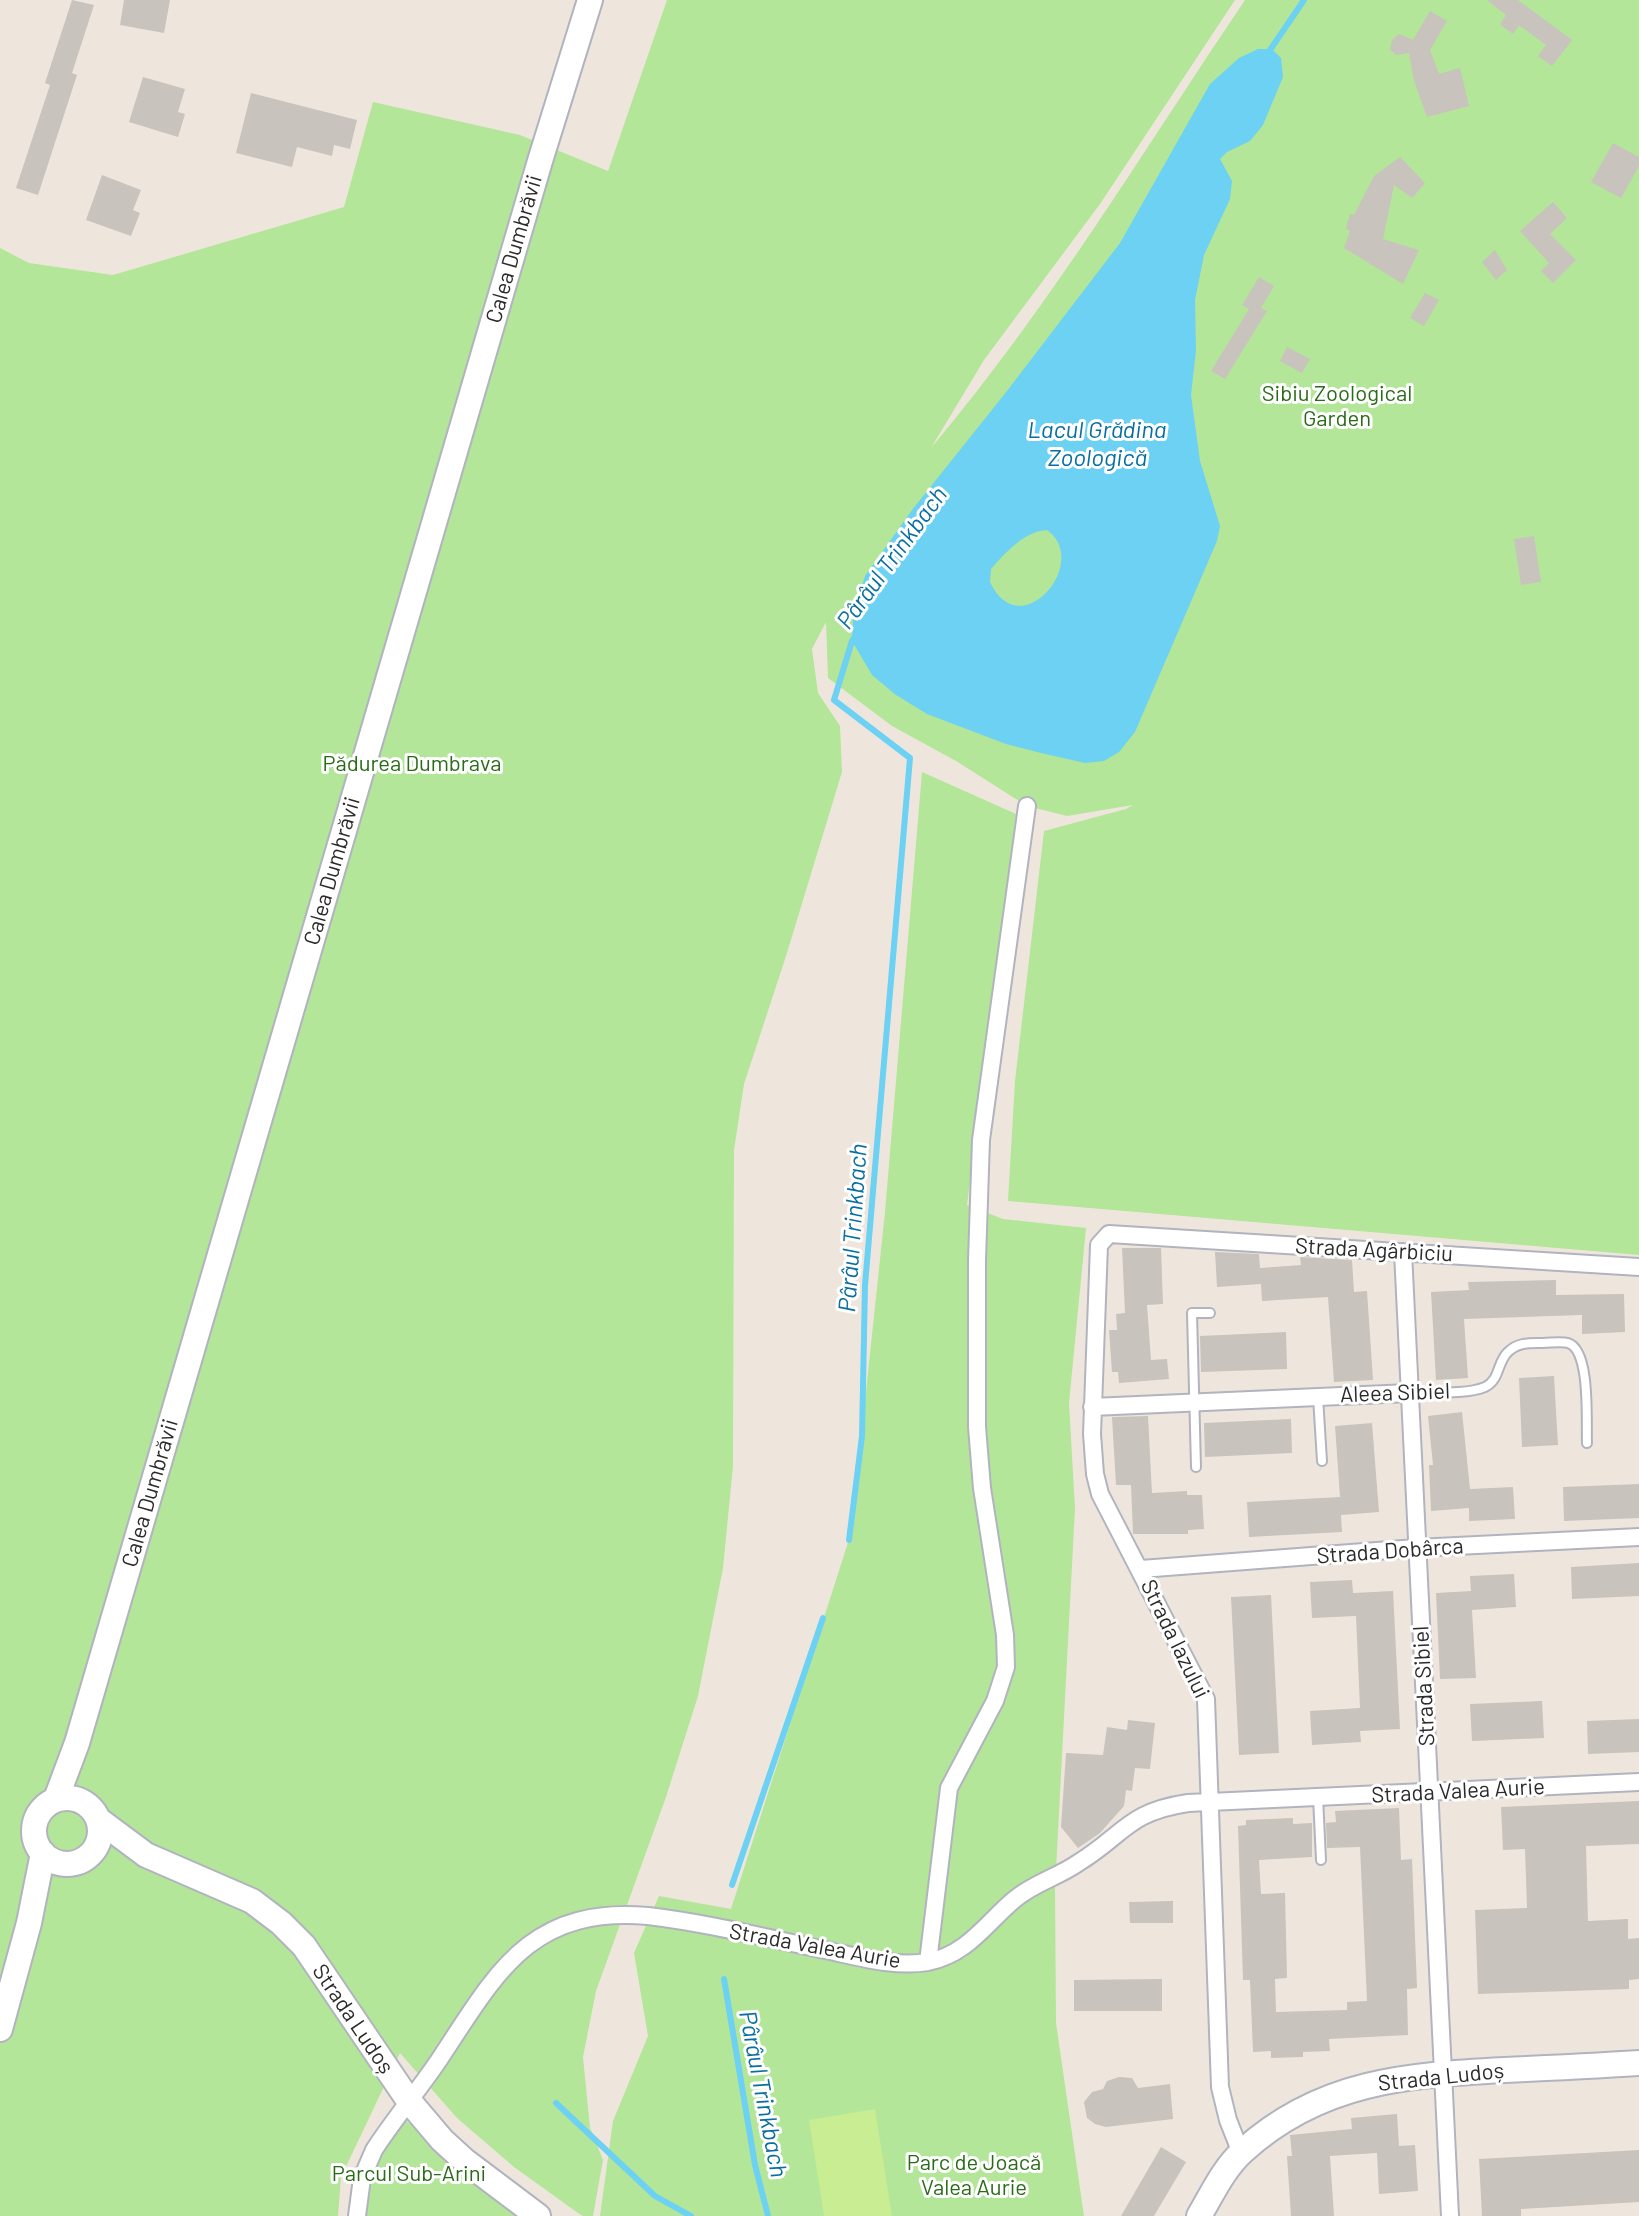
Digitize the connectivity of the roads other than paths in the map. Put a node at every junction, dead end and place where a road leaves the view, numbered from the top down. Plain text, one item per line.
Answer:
1 (590, 0) edge
2 (1027, 806) dead end
3 (1109, 1234) joint
4 (1403, 1252) junction
5 (1639, 1267) edge
6 (1210, 1313) dead end
7 (1409, 1393) junction
8 (1318, 1396) junction
9 (1193, 1401) junction
10 (1092, 1407) junction
11 (1587, 1443) dead end
12 (1322, 1461) dead end
13 (1196, 1467) dead end
14 (1639, 1537) edge
15 (1416, 1548) junction
16 (1141, 1569) junction
17 (77, 1743) junction
18 (1639, 1782) edge
19 (1430, 1792) junction
20 (1318, 1797) junction
21 (56, 1799) junction
22 (1211, 1802) junction
23 (92, 1811) junction
24 (43, 1853) junction
25 (90, 1855) junction
26 (146, 1855) junction
27 (1321, 1860) dead end
28 (66, 1864) junction
29 (29, 1923) junction
30 (928, 1962) junction
31 (0, 2029) edge
32 (1639, 2063) edge
33 (1443, 2074) junction
34 (409, 2101) junction
35 (1241, 2153) junction
36 (357, 2216) edge
37 (538, 2216) edge
38 (1199, 2216) edge
39 (1450, 2216) edge

1 - 17 main road, Calea Dumbrăvii
2 - 30 street
3 - 4 street, Strada Agârbiciu
3 - 10 street, Strada Iazului
4 - 5 street, Strada Agârbiciu
4 - 7 street, Strada Sibiel
6 - 9 lane
7 - 8 street, Aleea Sibiel
7 - 11 lane, Aleea Sibiel
7 - 15 street, Strada Sibiel
8 - 9 street, Aleea Sibiel
8 - 12 lane
9 - 10 street, Aleea Sibiel
9 - 13 lane
10 - 16 street, Strada Iazului
14 - 15 street, Strada Dobârca
15 - 16 street, Strada Dobârca
15 - 19 street, Strada Sibiel
16 - 22 street, Strada Iazului
17 - 21 main road, Calea Dumbrăvii
17 - 23 main road, Calea Dumbrăvii
18 - 19 street, Strada Valea Aurie
19 - 20 street, Strada Valea Aurie
19 - 33 street, Strada Sibiel
20 - 22 street, Strada Valea Aurie
20 - 27 lane
21 - 23 main road
21 - 24 main road
22 - 30 street, Strada Valea Aurie
22 - 35 street, Strada Iazului
23 - 25 main road
23 - 26 main road, Strada Ludoș
24 - 28 main road
24 - 29 main road
25 - 26 main road, Strada Ludoș
25 - 28 main road
26 - 34 main road, Strada Ludoș
28 - 29 main road
29 - 31 main road
30 - 34 street, Strada Valea Aurie
32 - 33 main road, Strada Ludoș
33 - 35 main road, Strada Ludoș
33 - 39 street, Strada Sibiel
34 - 36 street, Strada Valea Aurie
34 - 37 main road, Strada Ludoș
35 - 38 main road, Strada Ludoș

